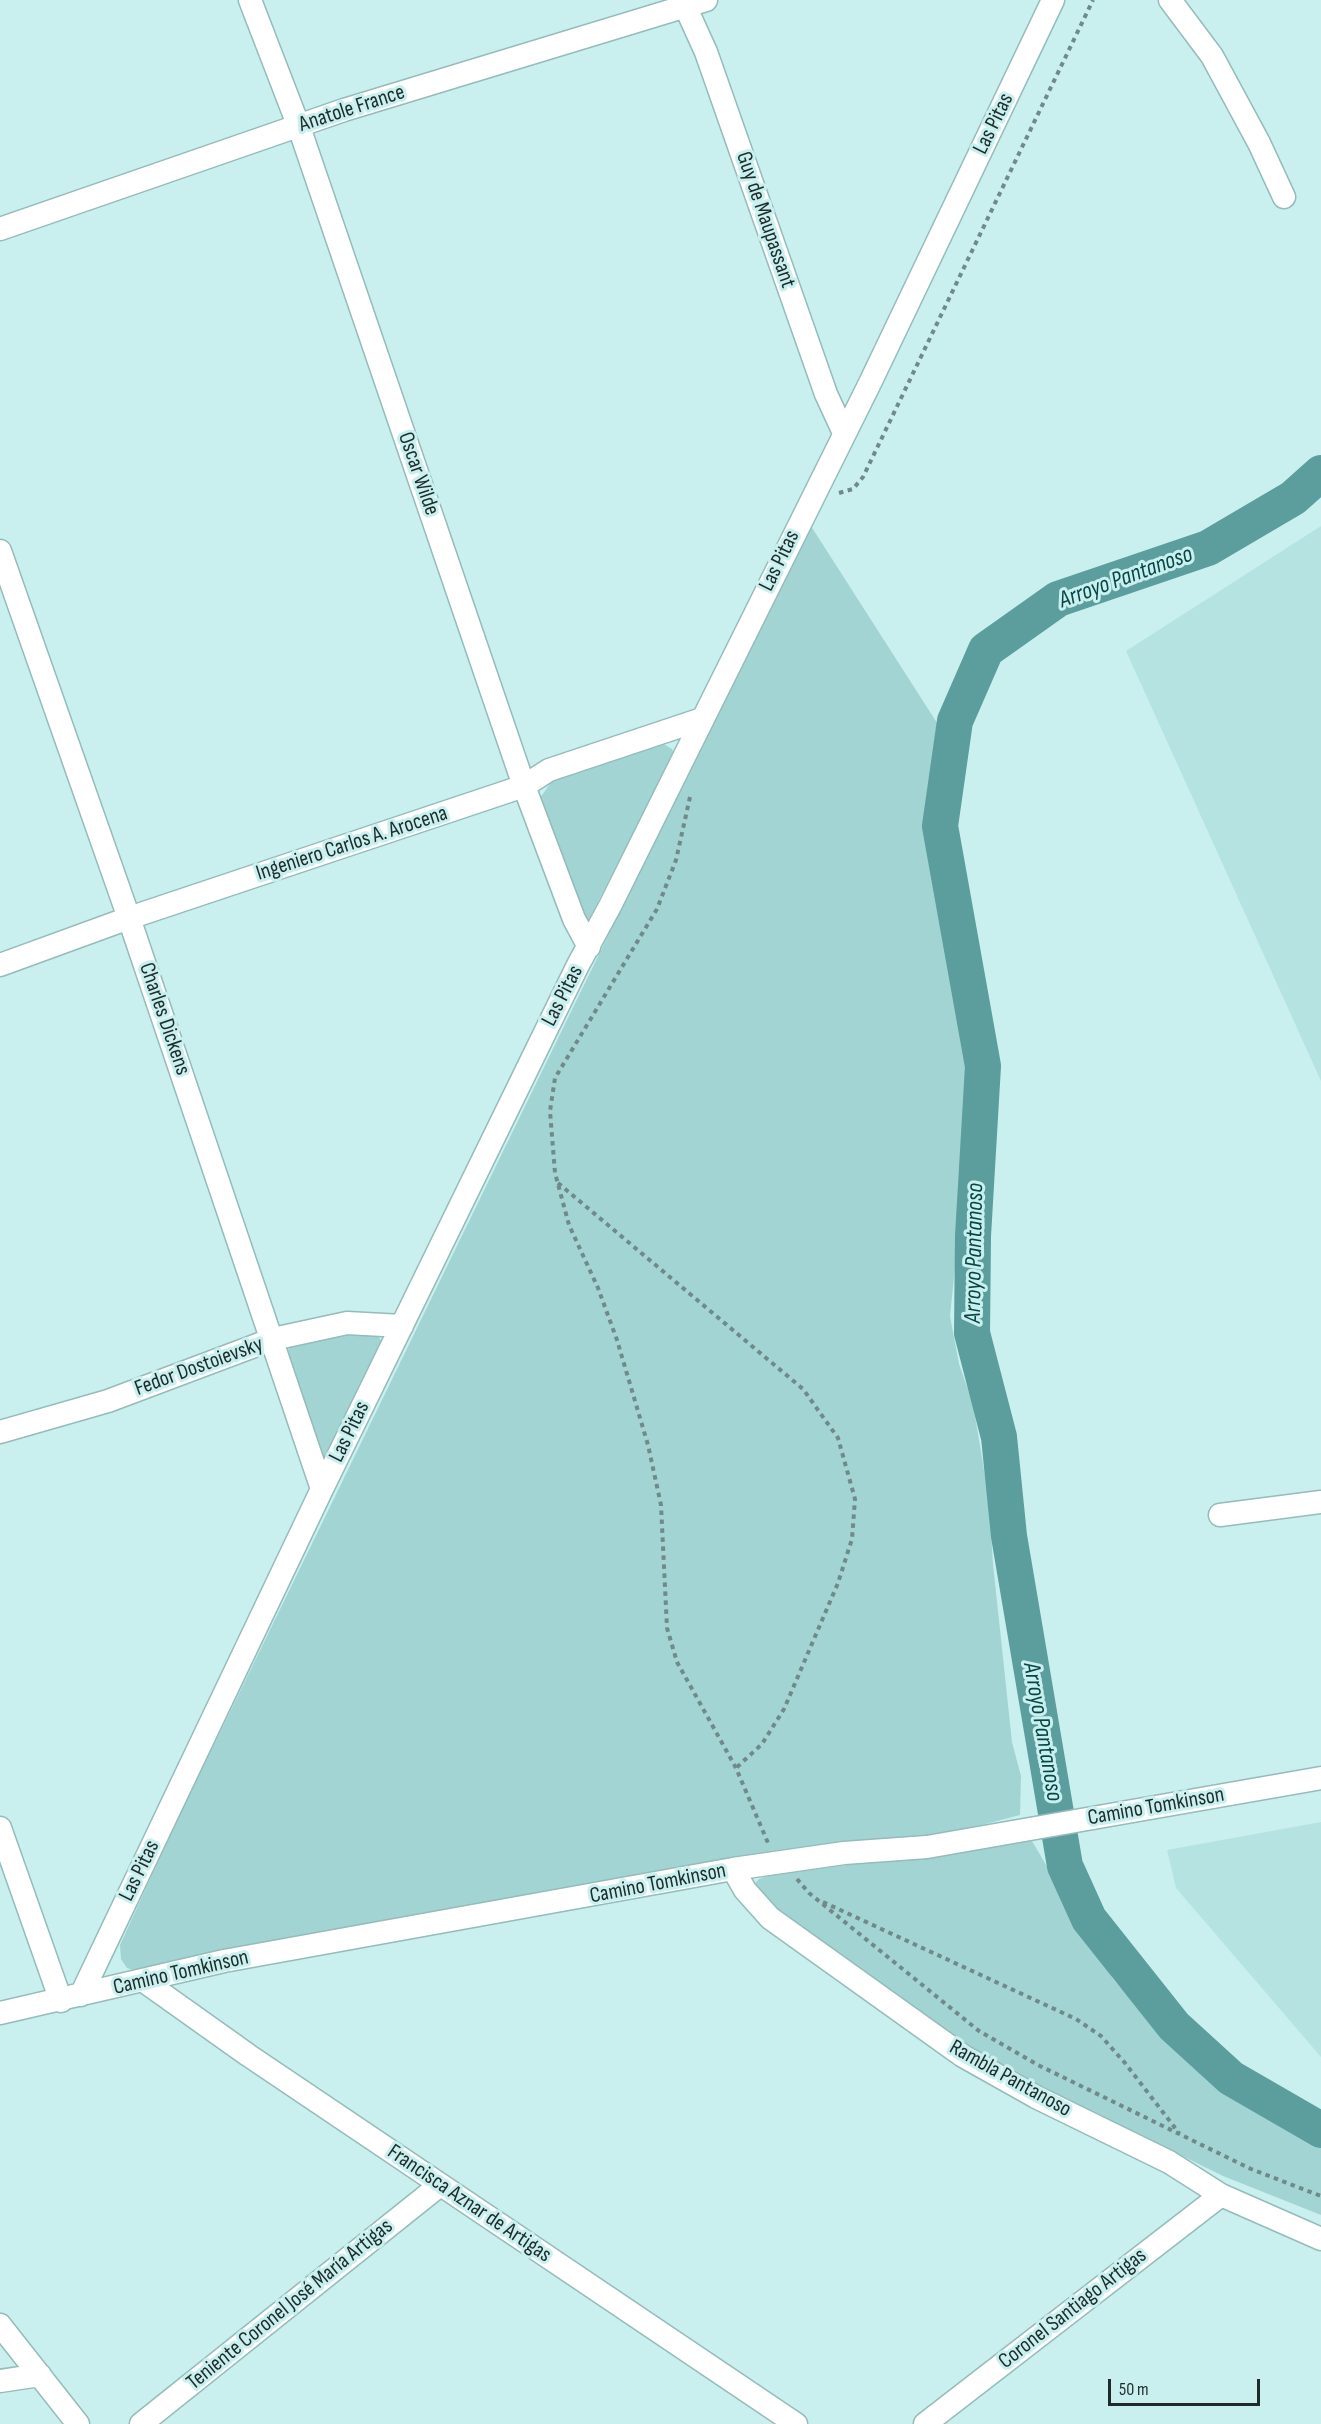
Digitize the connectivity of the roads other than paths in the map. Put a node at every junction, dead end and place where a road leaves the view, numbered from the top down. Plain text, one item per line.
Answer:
1 (250, 0) edge
2 (1053, 0) edge
3 (1170, 0) edge
4 (696, 4) edge
5 (299, 127) junction
6 (1284, 197) dead end
7 (0, 229) edge
8 (844, 433) junction
9 (0, 551) edge
10 (702, 719) junction
11 (524, 786) junction
12 (129, 918) junction
13 (589, 947) junction
14 (0, 965) edge
15 (402, 1326) junction
16 (273, 1339) junction
17 (0, 1432) edge
18 (322, 1489) junction
19 (1321, 1502) edge
20 (1220, 1515) dead end
21 (1321, 1778) edge
22 (0, 1828) edge
23 (733, 1869) junction
24 (144, 1981) junction
25 (0, 1998) edge
26 (71, 1998) junction
27 (28, 2007) junction
28 (0, 2013) edge
29 (440, 2185) junction
30 (1221, 2195) junction
31 (1321, 2239) edge
32 (0, 2325) edge
33 (40, 2375) junction
34 (0, 2381) edge
35 (78, 2424) edge
36 (141, 2424) edge
37 (796, 2424) edge
38 (925, 2424) edge

1 - 5 street, Oscar Wilde
2 - 8 street, Las Pitas
3 - 6 street
4 - 5 street, Anatole France
4 - 8 street, Guy de Maupassant
5 - 7 street, Anatole France
5 - 11 street, Oscar Wilde
8 - 10 street, Las Pitas
9 - 12 street, Charles Dickens
10 - 11 street, Ingeniero Carlos A. Arocena
10 - 13 street, Las Pitas
11 - 12 street, Ingeniero Carlos A. Arocena
11 - 13 street, Oscar Wilde
12 - 14 street, Ingeniero Carlos A. Arocena
12 - 16 street, Charles Dickens
13 - 15 street, Las Pitas
15 - 16 street, Fedor Dostoievsky
15 - 18 street, Las Pitas
16 - 17 street, Fedor Dostoievsky
16 - 18 street, Charles Dickens
18 - 26 street, Las Pitas
19 - 20 street
21 - 23 street, Camino Tomkinson
22 - 26 street
23 - 24 street, Camino Tomkinson
23 - 30 street, Rambla Pantanoso
24 - 26 street, Camino Tomkinson
24 - 29 street, Francisca Aznar de Artigas
25 - 27 street
26 - 27 street, Camino Tomkinson
27 - 28 street, Camino Tomkinson
29 - 36 street, Teniente Coronel José María Artigas
29 - 37 street, Francisca Aznar de Artigas
30 - 31 street, Rambla Pantanoso
30 - 38 street, Coronel Santiago Artigas
32 - 33 street
33 - 34 street
33 - 35 street

